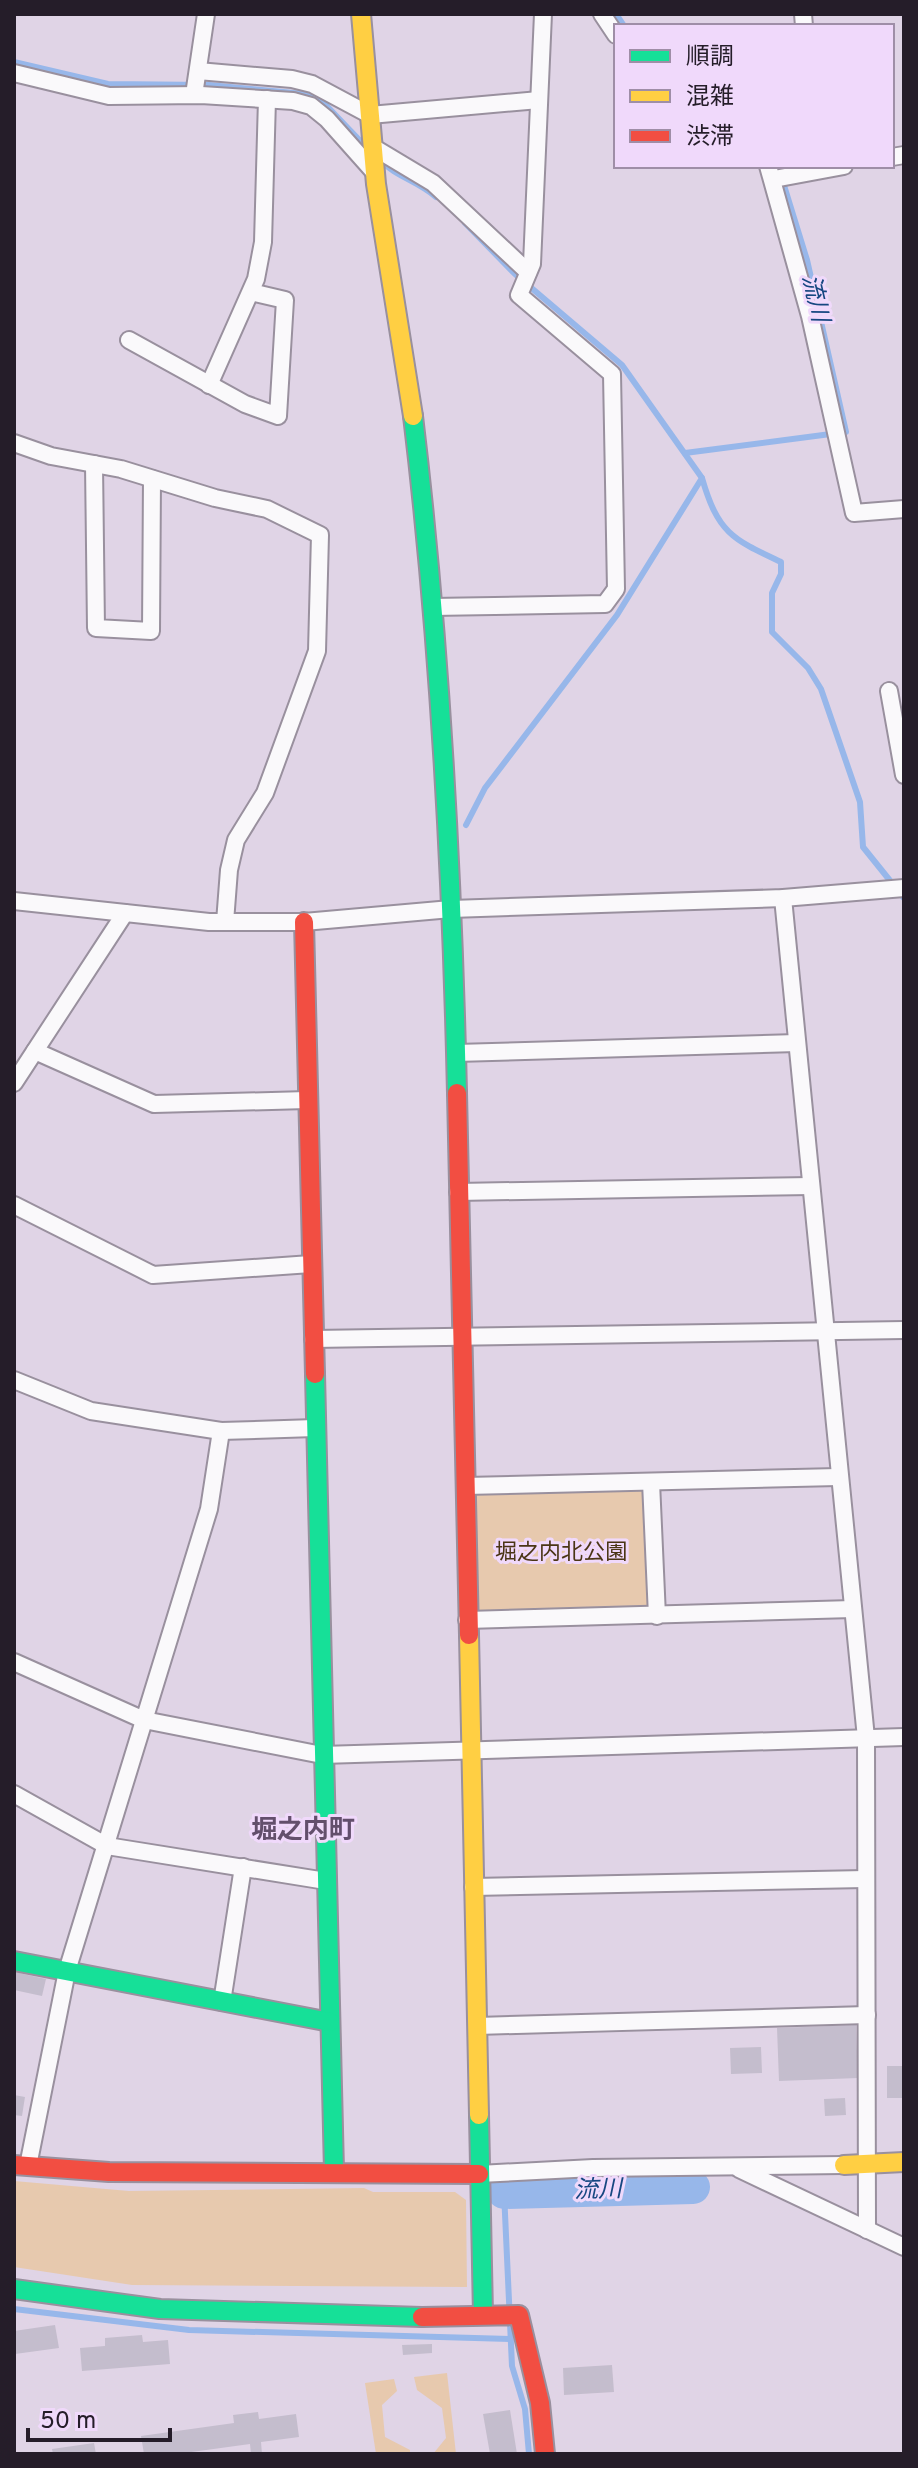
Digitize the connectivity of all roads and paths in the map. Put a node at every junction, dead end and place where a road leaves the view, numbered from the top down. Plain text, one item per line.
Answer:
1 (206, 14) edge
2 (361, 14) edge
3 (543, 14) edge
4 (602, 14) edge
5 (614, 32) edge
6 (198, 72) junction
7 (14, 73) edge
8 (194, 94) junction
9 (267, 99) junction
10 (539, 100) junction
11 (370, 115) junction
12 (373, 148) junction
13 (823, 168) edge
14 (375, 172) junction
15 (771, 173) edge
16 (528, 272) junction
17 (251, 292) junction
18 (129, 340) dead end
19 (209, 385) junction
20 (14, 443) edge
21 (94, 464) junction
22 (152, 479) junction
23 (904, 509) edge
24 (432, 607) junction
25 (889, 691) dead end
26 (904, 775) edge
27 (899, 888) edge
28 (783, 898) junction
29 (14, 901) edge
30 (451, 909) junction
31 (125, 913) junction
32 (225, 922) junction
33 (304, 922) junction
34 (797, 1043) junction
35 (35, 1051) junction
36 (456, 1053) junction
37 (14, 1083) edge
38 (307, 1100) junction
39 (811, 1186) junction
40 (458, 1192) junction
41 (14, 1205) edge
42 (311, 1264) junction
43 (904, 1330) edge
44 (825, 1331) junction
45 (461, 1335) junction
46 (313, 1339) junction
47 (14, 1380) edge
48 (315, 1428) junction
49 (221, 1431) junction
50 (838, 1477) junction
51 (651, 1482) junction
52 (465, 1486) junction
53 (853, 1609) junction
54 (657, 1616) junction
55 (467, 1620) junction
56 (14, 1662) edge
57 (144, 1720) junction
58 (904, 1737) edge
59 (866, 1738) junction
60 (469, 1751) junction
61 (322, 1755) junction
62 (14, 1794) edge
63 (107, 1846) junction
64 (243, 1867) junction
65 (865, 1879) junction
66 (326, 1881) junction
67 (473, 1887) junction
68 (14, 1961) edge
69 (67, 1971) junction
70 (222, 2002) junction
71 (867, 2015) junction
72 (330, 2022) junction
73 (477, 2026) junction
74 (904, 2162) edge
75 (844, 2165) joint
76 (870, 2165) junction
77 (21, 2166) edge
78 (733, 2166) junction
79 (334, 2171) junction
80 (479, 2174) junction
81 (867, 2230) junction
82 (904, 2247) edge
83 (14, 2289) edge
84 (483, 2315) junction
85 (545, 2454) edge

1 - 6 street
2 - 11 street
3 - 10 street
4 - 5 street
6 - 8 street
6 - 11 street
7 - 8 street
8 - 9 street
9 - 14 street
9 - 17 street
10 - 11 street
10 - 16 street
11 - 12 street
12 - 14 street
12 - 16 street
13 - 15 street
14 - 24 street
15 - 23 street
16 - 24 street
17 - 19 street
17 - 19 street
18 - 19 street
20 - 21 street
21 - 22 street
21 - 22 street
22 - 32 street
24 - 30 street
25 - 26 street
27 - 28 street
28 - 30 street
28 - 34 street
29 - 31 street
30 - 33 street
30 - 36 street
31 - 32 street
31 - 35 street
32 - 33 street
33 - 38 street
34 - 36 street
34 - 39 street
35 - 37 street
35 - 38 street
36 - 40 street
38 - 42 street
39 - 40 street
39 - 44 street
40 - 45 street
41 - 42 street
42 - 46 street
43 - 44 street
44 - 45 street
44 - 50 street
45 - 46 street
45 - 52 street
46 - 48 street
47 - 49 street
48 - 49 street
48 - 61 street
49 - 57 street
50 - 51 street
50 - 53 street
51 - 52 street
51 - 54 street
52 - 55 street
53 - 54 street
53 - 59 street
54 - 55 street
55 - 60 street
56 - 57 street
57 - 61 street
57 - 63 street
58 - 59 street
59 - 60 street
59 - 65 street
60 - 61 street
60 - 67 street
61 - 66 street
62 - 63 street
63 - 64 street
63 - 69 street
64 - 66 street
64 - 70 street
65 - 67 street
65 - 71 street
66 - 72 street
67 - 73 street
68 - 69 street
69 - 70 street
69 - 77 street
70 - 72 street
71 - 73 street
71 - 76 street
72 - 79 street
73 - 80 street
74 - 76 street
75 - 76 street
75 - 78 street
76 - 81 street
77 - 79 street
78 - 80 street
78 - 81 street
79 - 80 street
80 - 84 street
81 - 82 street
83 - 84 street
84 - 85 street

